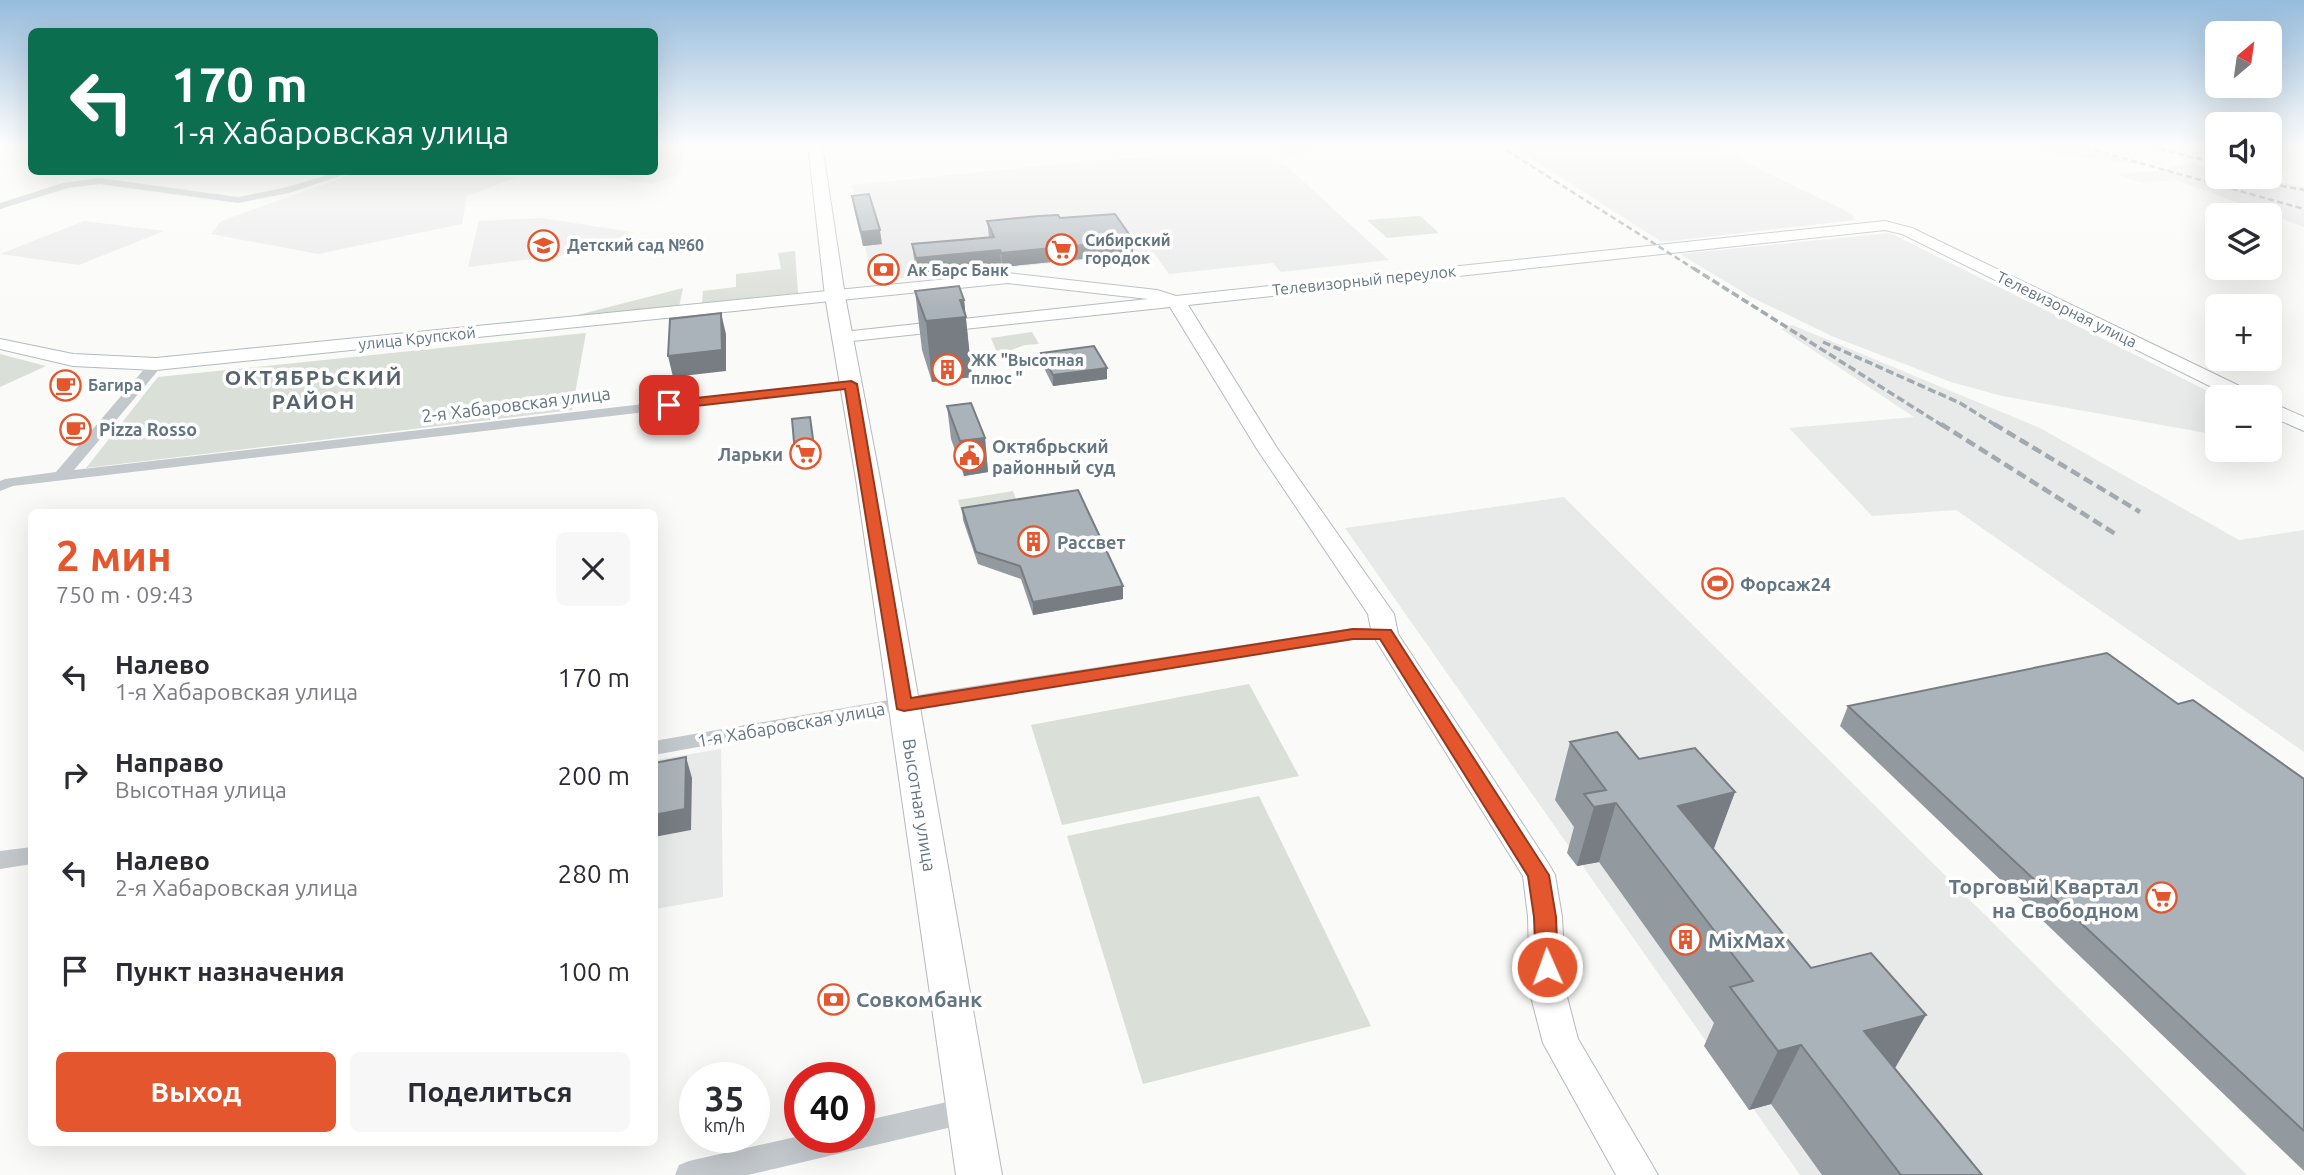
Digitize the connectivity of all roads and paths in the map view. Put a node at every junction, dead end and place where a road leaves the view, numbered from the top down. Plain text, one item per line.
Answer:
1 (823, 200) edge
2 (1885, 225) joint
3 (832, 267) junction
4 (902, 287) junction
5 (835, 296) junction
6 (1174, 301) junction
7 (843, 337) junction
8 (0, 344) edge
9 (156, 364) junction
10 (851, 384) junction
11 (2222, 385) edge
12 (2282, 414) edge
13 (2304, 425) edge
14 (61, 477) junction
15 (0, 486) edge
16 (1385, 634) junction
17 (904, 705) junction
18 (658, 747) edge
19 (28, 856) edge
20 (0, 860) edge
21 (969, 1110) junction
22 (875, 1131) edge
23 (785, 1153) edge
24 (690, 1175) edge
25 (979, 1175) edge
26 (1637, 1175) edge

1 - 3 main road, Высотная улица
2 - 6 street, Телевизорный переулок
2 - 11 street, Телевизорная улица
3 - 4 street
3 - 5 main road, Высотная улица
4 - 5 street, улица Крупской
4 - 6 street
5 - 7 main road, Высотная улица
5 - 9 street, улица Крупской
6 - 7 street, Телевизорный переулок
6 - 16 street
7 - 10 main road, Высотная улица
8 - 9 street, улица Крупской
9 - 14 street
10 - 14 street, 2-я Хабаровская улица
10 - 17 main road, Высотная улица
12 - 13 street
14 - 15 street, 2-я Хабаровская улица
16 - 17 street, 1-я Хабаровская улица
16 - 26 street
17 - 18 street, 1-я Хабаровская улица
17 - 21 main road, Высотная улица
19 - 20 street
21 - 22 street
21 - 25 main road, Высотная улица
23 - 24 street

